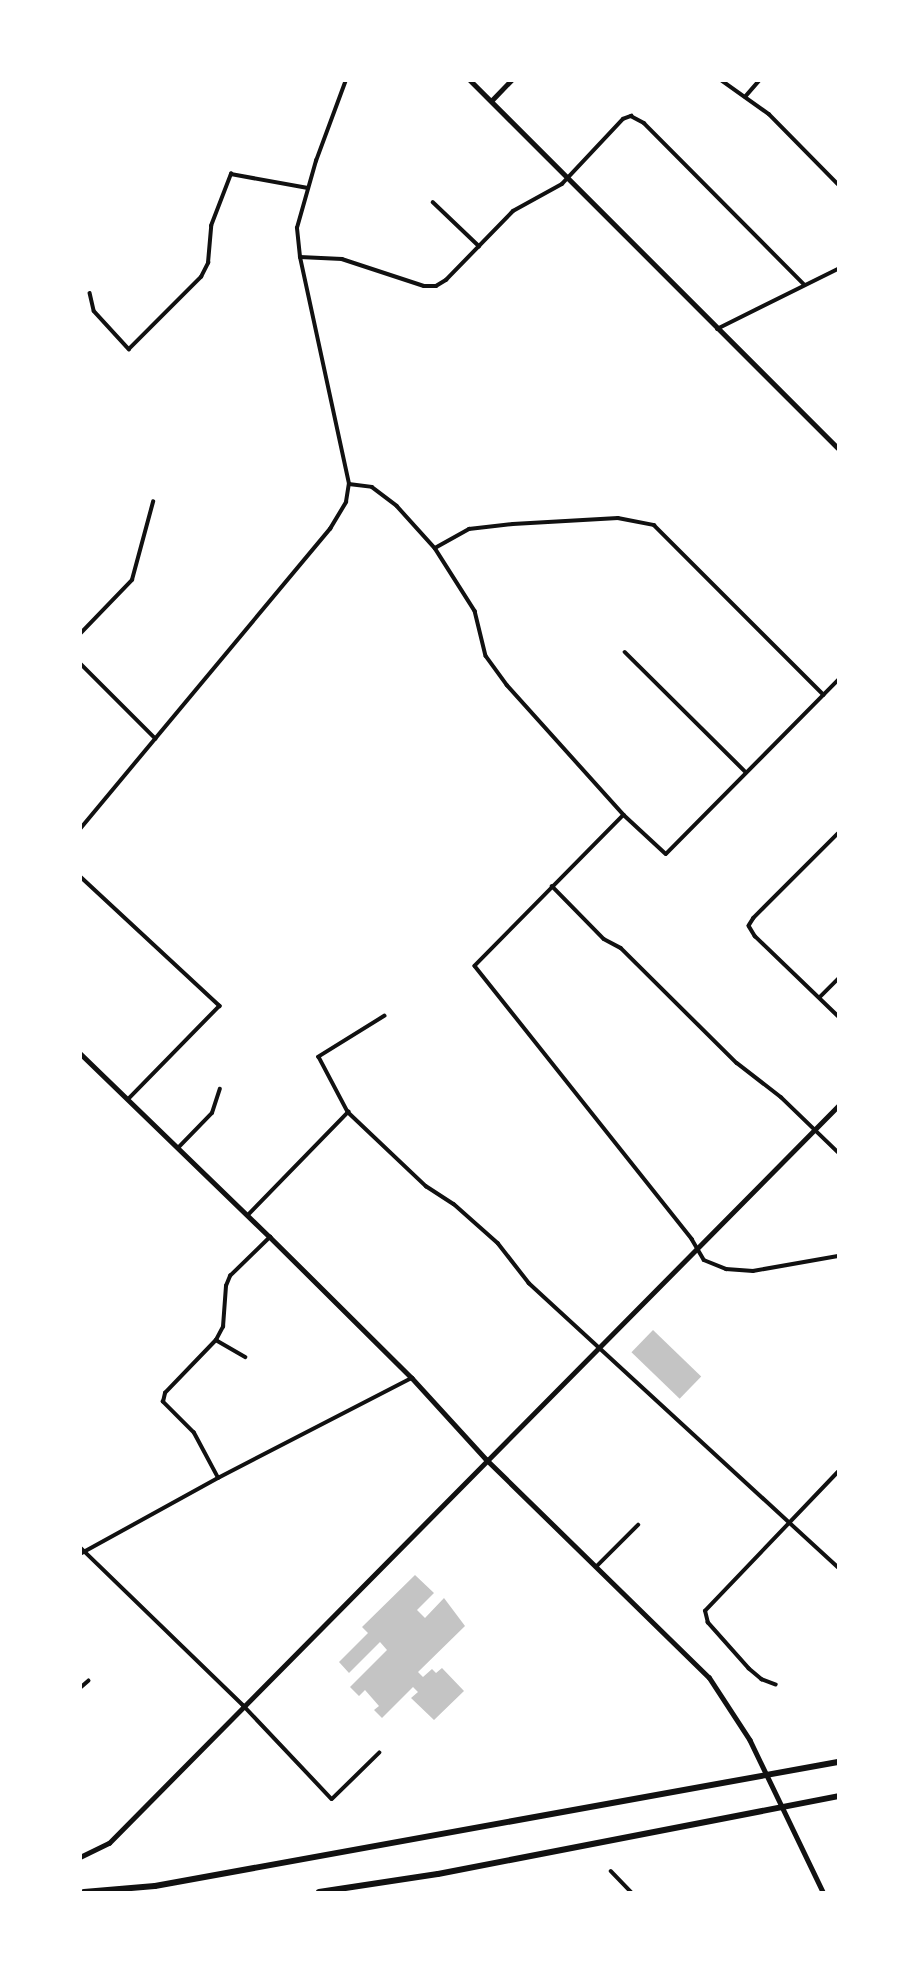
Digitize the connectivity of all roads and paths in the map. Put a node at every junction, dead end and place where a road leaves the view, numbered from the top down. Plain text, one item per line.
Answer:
1 (346, 80) edge
2 (471, 80) edge
3 (511, 80) edge
4 (721, 80) edge
5 (761, 80) edge
6 (746, 97) junction
7 (492, 100) junction
8 (568, 179) junction
9 (838, 184) edge
10 (309, 188) junction
11 (433, 202) dead end
12 (478, 246) junction
13 (300, 257) junction
14 (838, 269) edge
15 (804, 284) junction
16 (90, 293) dead end
17 (717, 329) junction
18 (838, 448) edge
19 (349, 484) junction
20 (153, 502) dead end
21 (435, 548) junction
22 (80, 634) edge
23 (625, 652) dead end
24 (80, 663) edge
25 (838, 680) edge
26 (824, 695) junction
27 (156, 739) junction
28 (746, 772) junction
29 (624, 815) junction
30 (80, 829) edge
31 (838, 834) edge
32 (80, 876) edge
33 (552, 886) junction
34 (838, 979) edge
35 (819, 998) junction
36 (385, 1016) dead end
37 (838, 1016) edge
38 (80, 1053) edge
39 (219, 1089) dead end
40 (129, 1099) junction
41 (838, 1106) edge
42 (348, 1112) junction
43 (815, 1129) junction
44 (179, 1147) junction
45 (838, 1152) edge
46 (248, 1215) junction
47 (270, 1237) junction
48 (698, 1246) junction
49 (838, 1256) edge
50 (216, 1340) junction
51 (599, 1347) junction
52 (246, 1357) dead end
53 (412, 1378) junction
54 (486, 1459) junction
55 (838, 1472) edge
56 (218, 1478) junction
57 (788, 1522) junction
58 (638, 1525) dead end
59 (80, 1547) edge
60 (83, 1553) edge
61 (597, 1566) junction
62 (838, 1567) edge
63 (88, 1681) dead end
64 (776, 1685) dead end
65 (80, 1688) edge
66 (243, 1705) junction
67 (379, 1753) dead end
68 (838, 1762) edge
69 (838, 1796) edge
70 (80, 1857) edge
71 (611, 1871) dead end
72 (84, 1892) edge
73 (319, 1892) edge
74 (631, 1892) edge
75 (822, 1892) edge

1 - 10 street
2 - 7 street
3 - 7 street
4 - 6 street
5 - 6 street
6 - 9 street
7 - 8 street
8 - 12 street
8 - 15 street
8 - 17 street
10 - 13 street
10 - 16 street
11 - 12 street
12 - 13 street
13 - 19 street
14 - 15 street
15 - 17 street
17 - 18 street
19 - 21 street
19 - 27 street
20 - 22 street
21 - 26 street
21 - 29 street
23 - 28 street
24 - 27 street
25 - 26 street
26 - 28 street
27 - 30 street
28 - 29 street
29 - 33 street
31 - 35 street
32 - 40 street
33 - 43 street
33 - 48 street
34 - 35 street
35 - 37 street
36 - 42 street
38 - 40 street
39 - 44 street
40 - 44 street
41 - 43 street
42 - 46 street
42 - 51 street
43 - 45 street
43 - 48 street
44 - 46 street
46 - 47 street
47 - 50 street
47 - 53 street
48 - 49 street
48 - 51 street
50 - 52 street
50 - 56 street
51 - 54 street
51 - 57 street
53 - 54 street
53 - 56 street
54 - 61 street
54 - 66 street
55 - 57 street
56 - 60 street
57 - 62 street
57 - 64 street
58 - 61 street
59 - 60 street
60 - 66 street
61 - 75 street
63 - 65 street
66 - 67 street
66 - 70 street
68 - 72 highway
69 - 73 highway
71 - 74 street

